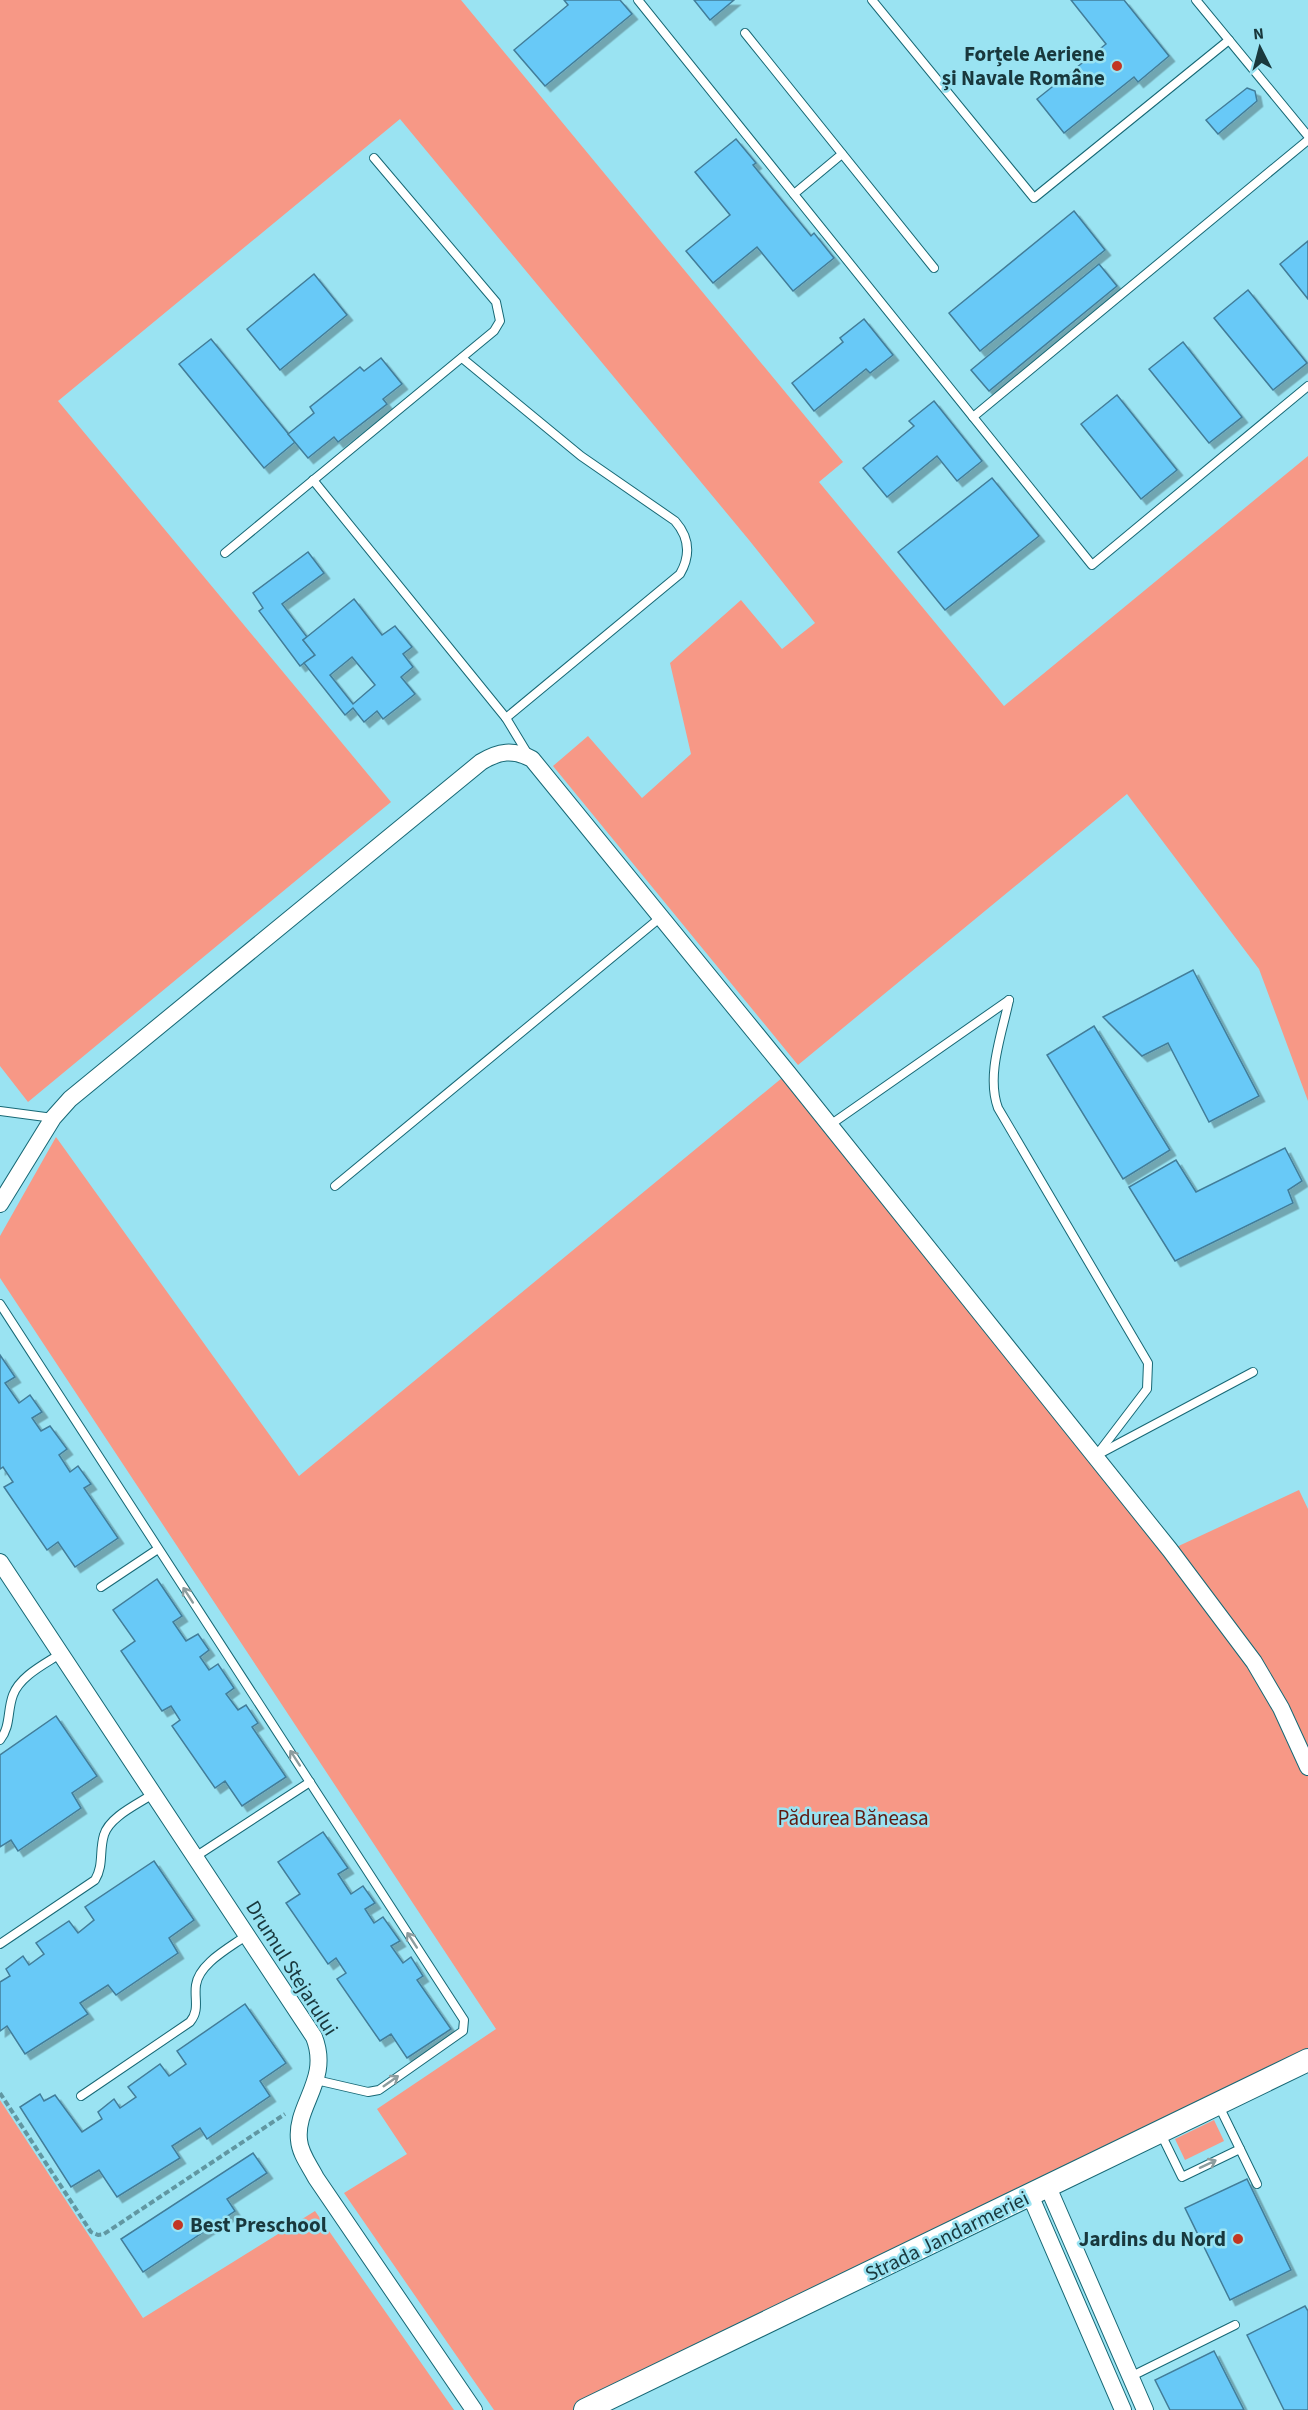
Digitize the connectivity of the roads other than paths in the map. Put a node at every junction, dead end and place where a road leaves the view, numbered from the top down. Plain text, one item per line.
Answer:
1 (638, 0) edge
2 (873, 0) edge
3 (1196, 0) edge
4 (744, 33) dead end
5 (1229, 40) junction
6 (1308, 138) edge
7 (842, 154) junction
8 (374, 158) dead end
9 (794, 194) junction
10 (934, 268) dead end
11 (462, 358) junction
12 (1308, 386) edge
13 (974, 417) junction
14 (313, 480) junction
15 (225, 553) dead end
16 (506, 718) junction
17 (531, 759) junction
18 (661, 917) junction
19 (0, 1111) edge
20 (53, 1118) junction
21 (830, 1125) junction
22 (335, 1186) dead end
23 (0, 1204) edge
24 (0, 1304) edge
25 (1253, 1372) dead end
26 (1095, 1456) junction
27 (158, 1549) junction
28 (0, 1562) edge
29 (101, 1587) dead end
30 (60, 1654) junction
31 (0, 1740) edge
32 (1308, 1767) edge
33 (310, 1782) junction
34 (153, 1794) junction
35 (195, 1857) junction
36 (247, 1935) junction
37 (0, 1944) edge
38 (1308, 2060) edge
39 (316, 2080) junction
40 (81, 2096) dead end
41 (1218, 2104) junction
42 (1160, 2132) junction
43 (1240, 2149) junction
44 (1257, 2184) dead end
45 (1039, 2191) junction
46 (1235, 2325) dead end
47 (1130, 2377) junction
48 (474, 2410) edge
49 (585, 2410) edge
50 (1123, 2410) edge
51 (1145, 2410) edge

1 - 9 lane
2 - 5 lane
3 - 5 lane
4 - 7 lane
5 - 6 lane
6 - 13 lane
7 - 9 lane
7 - 10 lane
8 - 11 lane
9 - 13 lane
11 - 14 lane
11 - 16 lane
12 - 13 lane
14 - 15 lane
14 - 16 lane
16 - 17 lane
17 - 18 street
17 - 20 street
18 - 21 street
18 - 22 lane
19 - 20 lane
20 - 23 street
21 - 26 street
21 - 26 lane
24 - 27 lane
25 - 26 lane
26 - 32 street
27 - 29 lane
33 -> 27 lane
28 - 30 street, Drumul Stejarului
30 - 31 lane
30 - 34 street, Drumul Stejarului
33 - 35 lane
39 -> 33 lane
34 - 35 street, Drumul Stejarului
34 - 37 lane
35 - 36 street, Drumul Stejarului
36 - 39 street, Drumul Stejarului
36 - 40 lane
38 - 41 street, Strada Jandarmeriei
39 - 48 street, Drumul Stejarului
41 - 42 street, Strada Jandarmeriei
41 - 43 lane
42 -> 43 lane
42 - 45 street, Strada Jandarmeriei
43 - 44 lane
45 - 47 street
45 - 49 street, Strada Jandarmeriei
45 - 50 street
46 - 47 lane
47 - 51 street

